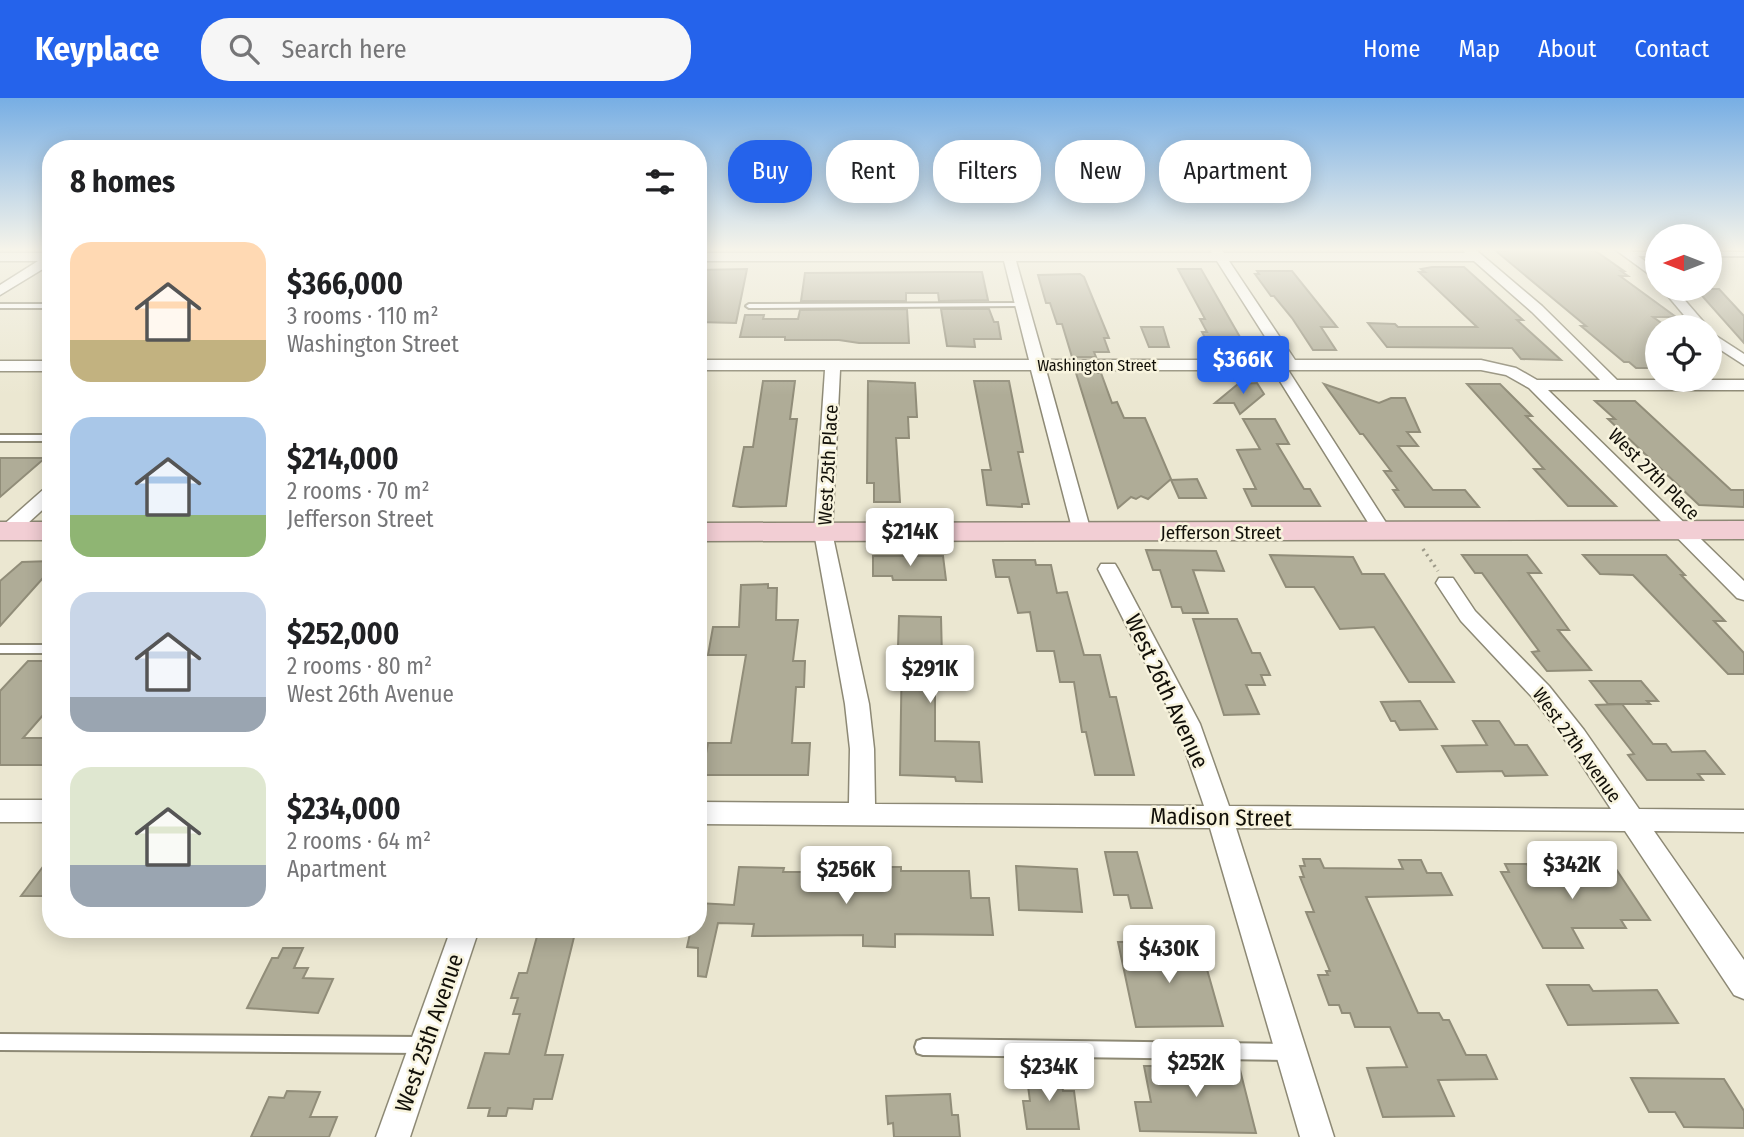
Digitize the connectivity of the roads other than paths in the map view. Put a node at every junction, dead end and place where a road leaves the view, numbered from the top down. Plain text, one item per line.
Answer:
1 (1019, 298) edge
2 (1245, 298) edge
3 (1525, 298) edge
4 (1678, 301) edge
5 (1021, 305) junction
6 (0, 306) edge
7 (42, 306) edge
8 (749, 306) dead end
9 (1691, 315) edge
10 (1722, 345) edge
11 (1744, 361) edge
12 (707, 365) edge
13 (833, 365) junction
14 (1037, 365) junction
15 (0, 366) edge
16 (42, 366) edge
17 (1284, 366) junction
18 (1535, 385) junction
19 (1613, 385) junction
20 (1744, 385) edge
21 (0, 438) edge
22 (42, 438) edge
23 (42, 500) edge
24 (1681, 530) junction
25 (1744, 530) edge
26 (42, 531) edge
27 (707, 532) edge
28 (824, 532) junction
29 (1082, 532) junction
30 (1383, 532) junction
31 (3, 533) edge
32 (1108, 569) dead end
33 (1446, 583) road end
34 (1744, 593) edge
35 (0, 649) edge
36 (42, 649) edge
37 (0, 811) edge
38 (42, 811) edge
39 (707, 813) edge
40 (862, 814) junction
41 (1219, 816) junction
42 (1631, 821) junction
43 (1744, 821) edge
44 (462, 938) edge
45 (1744, 985) edge
46 (0, 1042) edge
47 (425, 1045) junction
48 (923, 1048) dead end
49 (1291, 1052) junction
50 (393, 1137) edge
51 (1317, 1137) edge

1 - 5 street
2 - 17 street
3 - 19 street
4 - 9 street
5 - 8 lane
5 - 14 street
6 - 7 lane
10 - 11 street
12 - 13 street, Washington Street
13 - 14 street, Washington Street
13 - 28 street, West 25th Place
14 - 17 street, Washington Street
14 - 29 street
15 - 16 street
17 - 18 street, Washington Street
17 - 30 street
18 - 19 street, Washington Street
18 - 24 street, West 27th Place
19 - 20 street, Washington Street
21 - 22 lane
23 - 31 street
24 - 25 street, Jefferson Street
24 - 30 street, Jefferson Street
24 - 34 street, West 27th Place
26 - 31 street
27 - 28 street, Jefferson Street
28 - 29 street, Jefferson Street
28 - 40 street, West 25th Place
29 - 30 street, Jefferson Street
32 - 41 street, West 26th Avenue
33 - 42 street, West 27th Avenue
35 - 36 lane
37 - 38 street
39 - 40 street, Madison Street
40 - 41 street, Madison Street
41 - 42 street, Madison Street
41 - 49 street, West 26th Avenue
42 - 43 street, Madison Street
42 - 45 street, West 27th Avenue
44 - 47 street, West 25th Avenue
46 - 47 lane
47 - 50 street, West 25th Avenue
48 - 49 lane
49 - 51 street, West 26th Avenue

